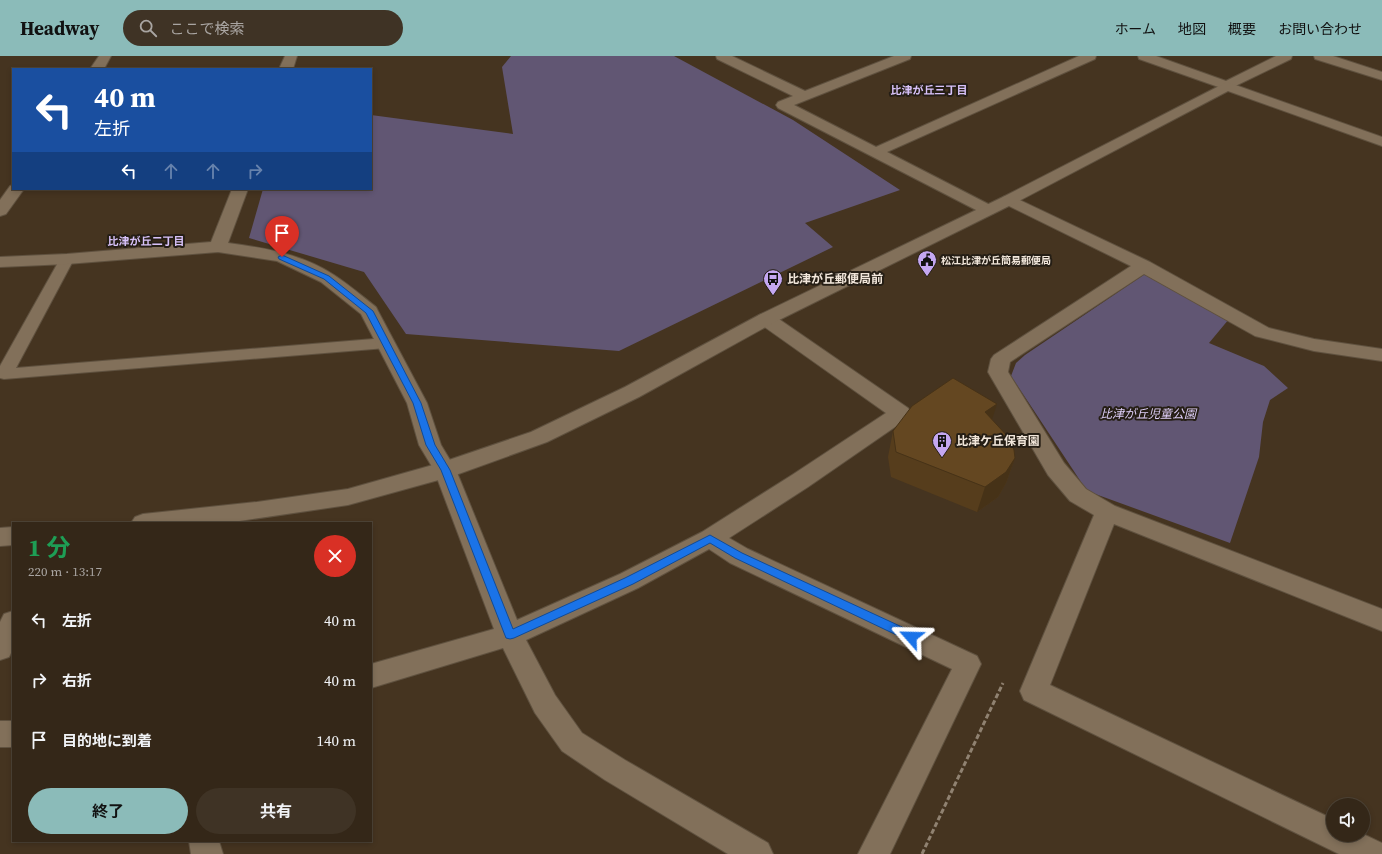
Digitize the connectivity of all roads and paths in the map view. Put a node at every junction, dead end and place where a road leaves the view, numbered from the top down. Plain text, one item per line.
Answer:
1 (106, 56) edge
2 (291, 56) edge
3 (722, 56) edge
4 (905, 56) edge
5 (1090, 56) edge
6 (1144, 56) edge
7 (1286, 56) edge
8 (1320, 56) edge
9 (98, 68) edge
10 (286, 68) edge
11 (1382, 76) edge
12 (1227, 86) junction
13 (804, 96) junction
14 (1382, 142) edge
15 (876, 152) junction
16 (15, 190) edge
17 (240, 190) edge
18 (1009, 200) junction
19 (988, 210) junction
20 (0, 211) edge
21 (218, 248) junction
22 (67, 259) junction
23 (0, 262) edge
24 (1144, 266) junction
25 (766, 319) junction
26 (386, 343) junction
27 (1382, 355) edge
28 (445, 470) junction
29 (1107, 512) junction
30 (153, 522) edge
31 (12, 536) edge
32 (0, 537) edge
33 (710, 538) junction
34 (1382, 620) edge
35 (12, 624) edge
36 (510, 635) junction
37 (0, 648) edge
38 (372, 676) edge
39 (1005, 677) dead end
40 (0, 734) edge
41 (12, 734) edge
42 (204, 842) edge
43 (207, 854) edge
44 (757, 854) edge
45 (874, 854) edge
46 (922, 854) edge
47 (1372, 854) edge

1 - 9 street
2 - 10 street
3 - 13 street
4 - 13 street
5 - 15 street
6 - 12 street
7 - 12 street
8 - 11 street
12 - 14 street
12 - 18 street
13 - 15 street
15 - 19 street
16 - 20 street
17 - 21 street
18 - 19 street
18 - 24 street
19 - 25 street
21 - 22 street
21 - 26 street
22 - 23 street
22 - 26 lane
24 - 27 street
24 - 29 street
25 - 28 street
25 - 33 street
26 - 28 street
28 - 30 street
28 - 36 street
29 - 34 street
29 - 47 street
31 - 32 street
33 - 36 street
33 - 45 street
35 - 37 street
36 - 38 street
36 - 44 street
39 - 46 path
40 - 41 street
42 - 43 street

